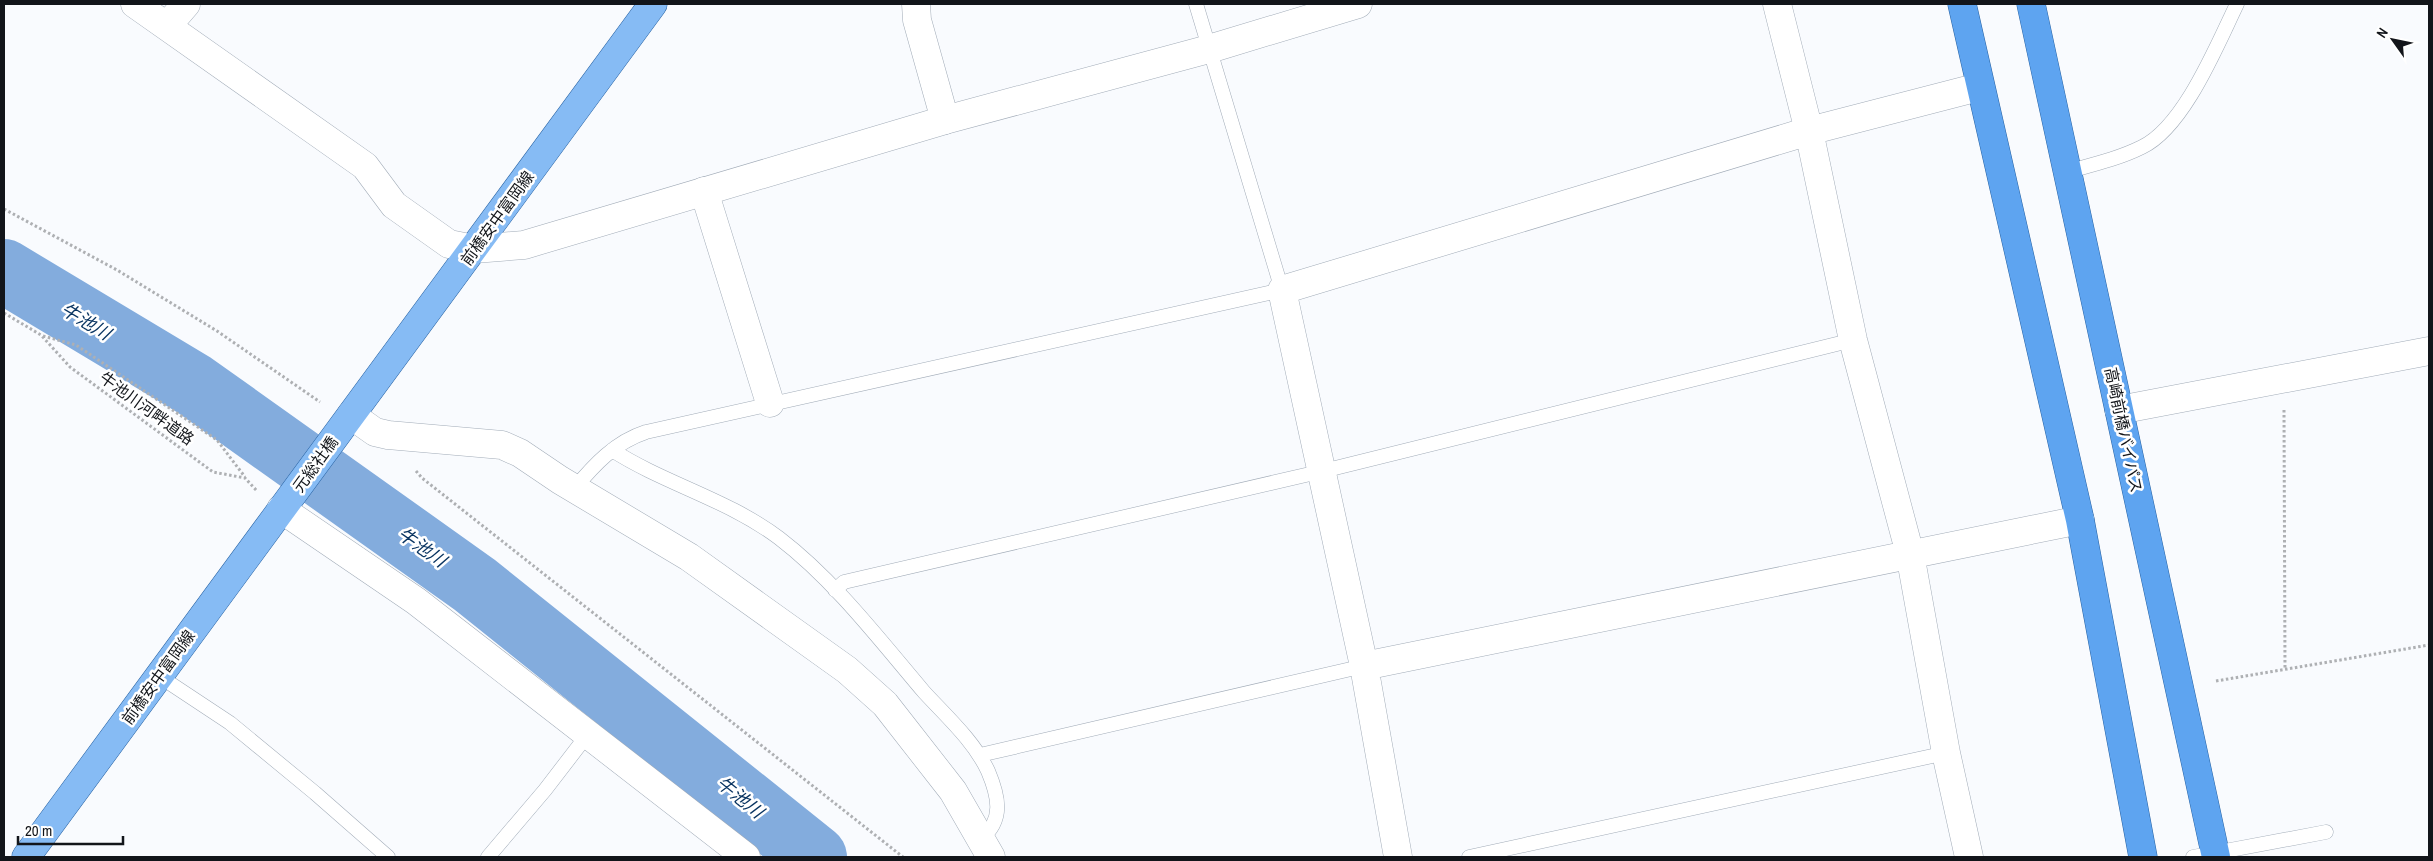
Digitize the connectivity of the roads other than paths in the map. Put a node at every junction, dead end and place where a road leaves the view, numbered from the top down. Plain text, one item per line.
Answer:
1 (135, 4) edge
2 (186, 4) edge
3 (653, 4) edge
4 (916, 4) edge
5 (1196, 4) edge
6 (1358, 4) edge
7 (1777, 4) edge
8 (1962, 4) edge
9 (2031, 4) edge
10 (2238, 4) edge
11 (167, 26) junction
12 (1209, 49) junction
13 (1979, 87) junction
14 (945, 120) junction
15 (1809, 131) junction
16 (2066, 172) junction
17 (704, 191) junction
18 (474, 249) junction
19 (1282, 290) junction
20 (1854, 340) junction
21 (2429, 351) edge
22 (770, 403) junction
23 (2119, 410) junction
24 (345, 423) junction
25 (612, 450) junction
26 (1323, 471) junction
27 (574, 489) junction
28 (286, 503) junction
29 (2080, 520) junction
30 (1910, 554) junction
31 (835, 590) junction
32 (1364, 666) junction
33 (159, 676) junction
34 (588, 734) junction
35 (1946, 753) junction
36 (980, 755) junction
37 (2326, 832) dead end
38 (986, 848) edge
39 (2208, 856) edge
40 (26, 857) edge
41 (388, 857) edge
42 (488, 857) edge
43 (746, 857) edge
44 (1398, 857) edge
45 (1469, 857) edge
46 (1969, 857) edge
47 (2143, 857) edge

1 - 11 street
2 - 11 street
3 - 18 main road, 前橋安中富岡線
4 - 14 street
5 - 12 lane
6 - 12 street
7 - 15 street
8 - 13 highway
9 - 16 highway, 高崎前橋バイパス
10 - 16 lane
11 - 18 street
12 - 14 street
12 - 19 lane
13 - 15 street
13 - 29 highway
14 - 17 street
15 - 19 street
15 - 20 street
16 - 23 highway, 高崎前橋バイパス
17 - 18 street
17 - 22 street
18 - 24 main road, 前橋安中富岡線
19 - 22 lane
19 - 26 street
20 - 26 lane
20 - 30 street
21 - 23 street
22 - 25 lane
23 - 39 highway, 高崎前橋バイパス
24 - 27 street
24 - 28 main road, 元総社橋
25 - 27 lane
25 - 31 lane
26 - 31 lane
26 - 32 street
27 - 38 street
28 - 33 main road, 前橋安中富岡線
28 - 34 street
29 - 30 street
29 - 47 highway
30 - 32 street
30 - 35 street
31 - 36 lane
32 - 36 lane
32 - 44 street
33 - 40 main road, 前橋安中富岡線
33 - 41 lane
34 - 42 lane
34 - 43 street
35 - 45 lane
35 - 46 street
36 - 38 lane
37 - 39 lane

